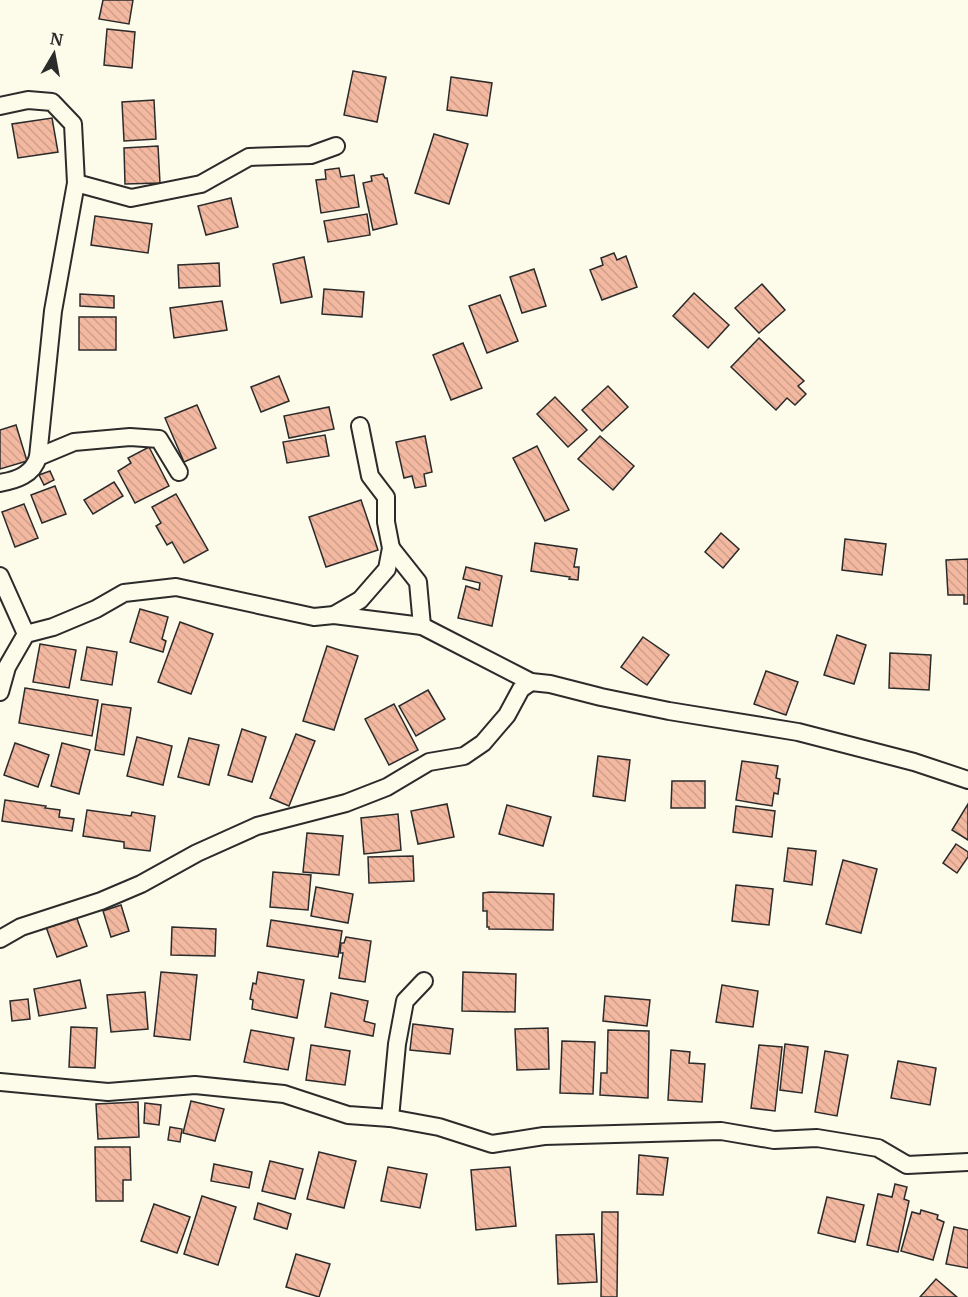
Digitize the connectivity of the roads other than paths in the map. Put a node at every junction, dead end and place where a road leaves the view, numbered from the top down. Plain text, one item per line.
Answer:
1 (0, 106) edge
2 (336, 146) dead end
3 (76, 183) junction
4 (360, 426) dead end
5 (38, 457) junction
6 (179, 472) dead end
7 (0, 483) edge
8 (391, 548) junction
9 (0, 576) edge
10 (334, 615) junction
11 (422, 626) junction
12 (26, 634) junction
13 (531, 682) junction
14 (0, 692) edge
15 (968, 780) edge
16 (0, 939) edge
17 (424, 981) dead end
18 (0, 1082) edge
19 (390, 1118) junction
20 (968, 1162) edge

1 - 3 street
2 - 3 street
3 - 5 street
4 - 8 street
5 - 6 street
5 - 7 street
8 - 10 street
8 - 11 street
9 - 12 street
10 - 11 street
10 - 12 street
11 - 13 street
12 - 14 street
13 - 15 street
13 - 16 street
17 - 19 street
18 - 19 street
19 - 20 street

